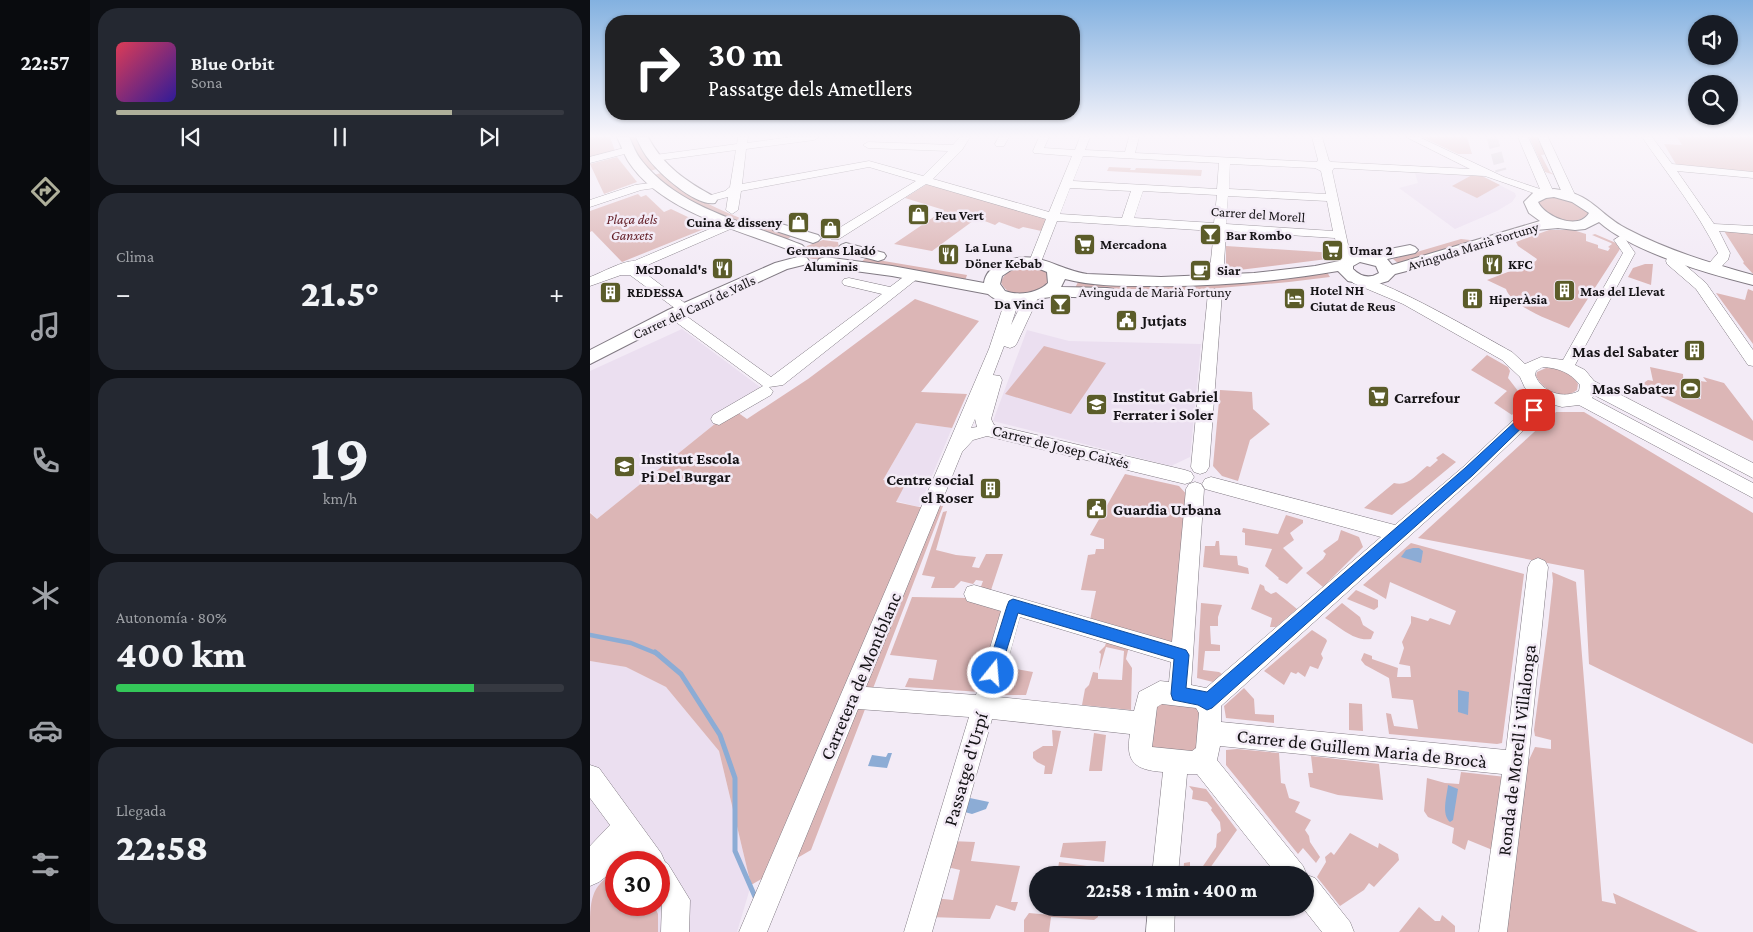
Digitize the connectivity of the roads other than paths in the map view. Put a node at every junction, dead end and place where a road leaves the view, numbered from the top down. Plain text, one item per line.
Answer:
1 (679, 180) edge
2 (737, 180) edge
3 (779, 180) edge
4 (925, 180) edge
5 (927, 180) edge
6 (1067, 180) edge
7 (1224, 180) edge
8 (1328, 180) edge
9 (1502, 180) tunnel mouth
10 (1504, 180) edge
11 (1541, 180) edge
12 (1562, 180) edge
13 (1677, 180) edge
14 (649, 183) joint
15 (1066, 184) junction
16 (736, 188) junction
17 (1138, 188) junction
18 (1545, 189) junction
19 (1223, 192) junction
20 (1569, 195) junction
21 (1332, 198) junction
22 (708, 199) junction
23 (590, 204) edge
24 (1531, 204) junction
25 (1596, 214) junction
26 (732, 217) junction
27 (1053, 217) junction
28 (1127, 222) junction
29 (1567, 224) junction
30 (1220, 227) junction
31 (1710, 227) junction
32 (1753, 230) edge
33 (835, 236) junction
34 (813, 238) junction
35 (1342, 240) junction
36 (1620, 240) junction
37 (846, 248) junction
38 (797, 255) junction
39 (1368, 258) junction
40 (1672, 261) junction
41 (825, 262) junction
42 (1035, 262) junction
43 (630, 268) junction
44 (1053, 268) junction
45 (1350, 271) junction
46 (1387, 272) junction
47 (1716, 272) junction
48 (997, 273) junction
49 (914, 275) junction
50 (1753, 280) edge
51 (590, 282) edge
52 (850, 282) dead end
53 (1216, 286) junction
54 (1702, 286) junction
55 (1753, 287) edge
56 (893, 292) junction
57 (1047, 292) junction
58 (999, 293) junction
59 (1031, 298) junction
60 (1408, 300) junction
61 (682, 311) junction
62 (1507, 356) junction
63 (590, 358) edge
64 (1753, 361) edge
65 (1540, 362) junction
66 (1567, 366) junction
67 (1526, 374) junction
68 (994, 380) junction
69 (770, 385) junction
70 (1584, 392) junction
71 (1548, 397) junction
72 (719, 419) dead end
73 (966, 419) junction
74 (987, 430) junction
75 (954, 450) junction
76 (1753, 471) edge
77 (1198, 479) junction
78 (1753, 491) edge
79 (1398, 534) junction
80 (1538, 567) dead end
81 (974, 594) dead end
82 (1013, 606) junction
83 (1182, 655) junction
84 (1179, 694) junction
85 (852, 697) junction
86 (1207, 703) junction
87 (983, 707) junction
88 (1142, 724) junction
89 (1209, 732) junction
90 (1201, 760) junction
91 (1176, 762) junction
92 (1516, 763) junction
93 (590, 777) edge
94 (632, 837) edge
95 (590, 858) edge
96 (590, 866) edge
97 (1166, 866) edge
98 (1287, 866) edge
99 (590, 874) edge
100 (670, 890) edge
101 (1314, 899) edge
102 (1161, 916) edge
103 (674, 932) edge
104 (753, 932) edge
105 (918, 932) edge
106 (1160, 932) edge
107 (1340, 932) edge
108 (1493, 932) edge

1 - 22 main road
2 - 16 street
3 - 16 street
4 - 33 street
5 - 27 street, Carrer del Morell
6 - 15 street
7 - 19 street
8 - 21 street
9 - 24 street
10 - 18 street
11 - 18 street
12 - 20 street
13 - 31 street
14 - 23 street
14 - 26 main road
15 - 17 street
15 - 27 street
16 - 22 street
16 - 26 street
17 - 19 street
17 - 28 street
18 - 20 main road
18 - 24 main road
19 - 21 street
19 - 30 street
20 - 25 main road
21 - 35 street
22 - 26 main road
24 - 29 main road
24 - 39 main road
25 - 29 main road
25 - 47 main road
26 - 34 main road
26 - 38 main road
26 - 43 street
27 - 28 street, Carrer del Morell
27 - 42 street
28 - 30 street, Carrer del Morell
29 - 36 main road
29 - 46 main road, Avinguda Marià Fortuny
30 - 35 street, Carrer del Morell
30 - 53 street
31 - 32 street
31 - 47 street
33 - 34 main road
33 - 37 main road
34 - 38 main road
35 - 39 street
35 - 45 street
36 - 40 main road
36 - 66 street
37 - 41 main road
37 - 48 main road
38 - 41 main road
38 - 61 main road, Carrer del Camí de Valls
39 - 45 main road
39 - 46 main road
40 - 47 main road
40 - 54 street
41 - 49 main road
42 - 44 main road
42 - 48 main road
43 - 51 street
43 - 61 street
44 - 53 main road
44 - 57 main road
45 - 46 main road, Avinguda Marià Fortuny
45 - 53 main road, Avinguda de Marià Fortuny
45 - 60 street
46 - 60 street
47 - 50 main road
47 - 54 street
47 - 55 main road
48 - 58 main road
49 - 56 street
49 - 58 main road
52 - 56 street
53 - 57 main road, Avinguda de Marià Fortuny
53 - 77 street
54 - 64 street
56 - 69 street
57 - 59 main road
58 - 59 main road
58 - 73 street
59 - 68 street
60 - 62 street
61 - 63 main road, Carrer del Camí de Valls
61 - 69 street
62 - 65 street
62 - 67 street
65 - 66 street
65 - 67 street
66 - 70 street
67 - 71 street
68 - 73 street
68 - 74 street, Carrer de Josep Caixés
69 - 72 street
70 - 71 street
70 - 76 street
70 - 78 street
71 - 79 street
73 - 75 street, Carretera de Montblanc
74 - 75 street
74 - 77 street, Carrer de Josep Caixés
75 - 85 street, Carretera de Montblanc
77 - 79 street, Carrer de Josep Caixés
77 - 83 street
79 - 86 street
80 - 92 street, Ronda de Morell i Villalonga
81 - 82 street
82 - 83 street
82 - 87 street, Passatge d'Urpí
83 - 84 street
84 - 86 street
84 - 88 street
85 - 87 street
85 - 104 street, Carretera de Montblanc
86 - 89 street
87 - 88 street
87 - 105 street, Passatge d'Urpí
88 - 91 street
89 - 90 street
89 - 92 street, Carrer de Guillem Maria de Brocà
90 - 91 street
90 - 98 street
91 - 97 street
92 - 108 street, Ronda de Morell i Villalonga
93 - 94 street
94 - 95 street
94 - 96 street
94 - 99 street
100 - 103 street
101 - 107 street
102 - 106 street

